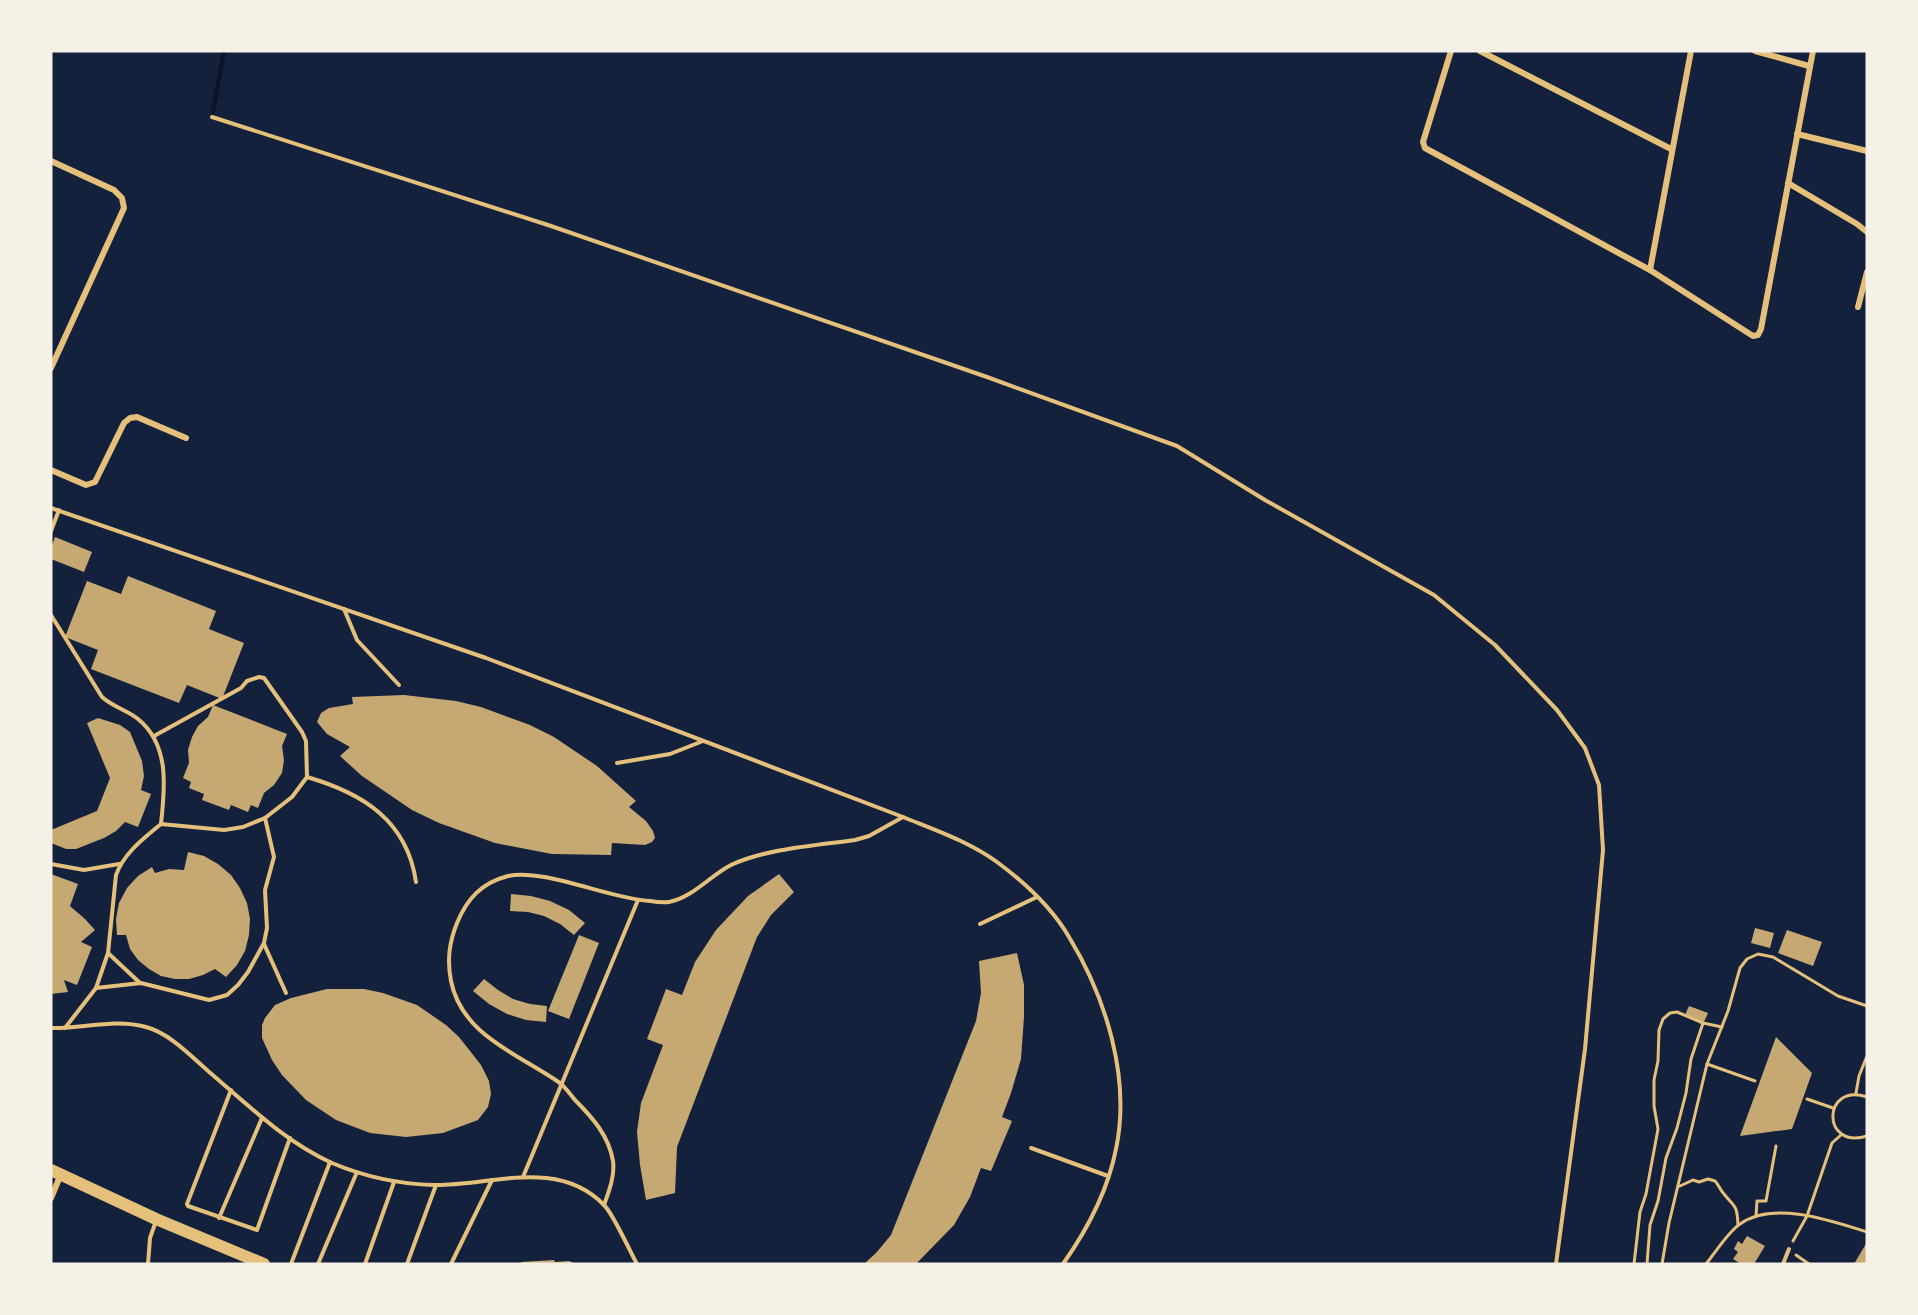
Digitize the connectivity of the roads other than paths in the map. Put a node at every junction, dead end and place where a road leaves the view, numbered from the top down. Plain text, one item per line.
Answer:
1 (1451, 51) edge
2 (1480, 51) edge
3 (1691, 51) edge
4 (1755, 51) edge
5 (1813, 51) edge
6 (1809, 66) junction
7 (212, 117) dead end
8 (1797, 134) junction
9 (1671, 149) junction
10 (1867, 151) edge
11 (51, 161) edge
12 (1788, 183) junction
13 (1867, 232) edge
14 (1650, 270) junction
15 (1867, 272) edge
16 (1858, 307) dead end
17 (51, 368) edge
18 (186, 438) dead end
19 (51, 470) edge
20 (51, 508) edge
21 (59, 510) junction
22 (51, 531) edge
23 (343, 608) junction
24 (51, 615) edge
25 (399, 685) dead end
26 (154, 736) junction
27 (704, 741) junction
28 (617, 764) dead end
29 (307, 777) junction
30 (903, 817) junction
31 (265, 818) junction
32 (161, 824) junction
33 (51, 864) edge
34 (120, 864) junction
35 (416, 882) dead end
36 (1037, 897) junction
37 (638, 900) junction
38 (980, 924) dead end
39 (264, 943) junction
40 (108, 952) junction
41 (141, 983) junction
42 (96, 988) junction
43 (286, 993) dead end
44 (51, 1028) edge
45 (64, 1028) junction
46 (561, 1084) junction
47 (231, 1090) junction
48 (262, 1118) junction
49 (290, 1138) junction
50 (1031, 1148) dead end
51 (330, 1162) junction
52 (56, 1172) edge
53 (357, 1172) junction
54 (1108, 1176) junction
55 (523, 1177) junction
56 (492, 1179) junction
57 (394, 1182) junction
58 (436, 1185) junction
59 (51, 1198) edge
60 (604, 1205) junction
61 (219, 1218) junction
62 (156, 1219) junction
63 (1789, 1250) road end
64 (148, 1264) edge
65 (264, 1264) edge
66 (291, 1264) edge
67 (318, 1264) edge
68 (365, 1264) edge
69 (407, 1264) edge
70 (451, 1264) edge
71 (637, 1264) edge
72 (1063, 1264) edge
73 (1556, 1264) edge
74 (1783, 1264) edge

1 - 14 street
2 - 9 street
3 - 9 street
4 - 6 street
5 - 6 street
6 - 8 street
7 - 73 lane
8 - 10 street
8 - 12 street
9 - 14 street
11 - 17 street
12 - 13 street
12 - 14 street
15 - 16 street
18 - 19 street
20 - 21 lane
21 - 22 lane
21 - 23 lane
23 - 25 lane
23 - 27 lane
24 - 26 lane
26 - 29 lane
26 - 32 lane
27 - 28 lane
27 - 30 lane
29 - 31 lane
29 - 35 lane
30 - 36 lane
30 - 37 lane
31 - 32 lane
31 - 39 lane
32 - 34 lane
33 - 34 lane
34 - 40 lane
36 - 38 lane
36 - 54 lane
37 - 46 lane
37 - 46 lane
39 - 41 lane
39 - 43 lane
40 - 41 lane
40 - 42 lane
41 - 42 lane
42 - 45 lane
44 - 45 lane
45 - 47 lane
46 - 55 lane
46 - 60 lane
47 - 48 lane
47 - 61 lane
48 - 49 lane
48 - 61 lane
49 - 51 lane
49 - 61 lane
50 - 54 lane
51 - 53 lane
51 - 66 lane
52 - 59 street
52 - 62 main road
53 - 57 lane
53 - 67 lane
54 - 72 lane
55 - 56 lane
55 - 60 lane
56 - 58 lane
56 - 70 lane
57 - 58 lane
57 - 68 lane
58 - 69 lane
60 - 71 lane
62 - 64 lane
62 - 65 main road
63 - 74 lane

